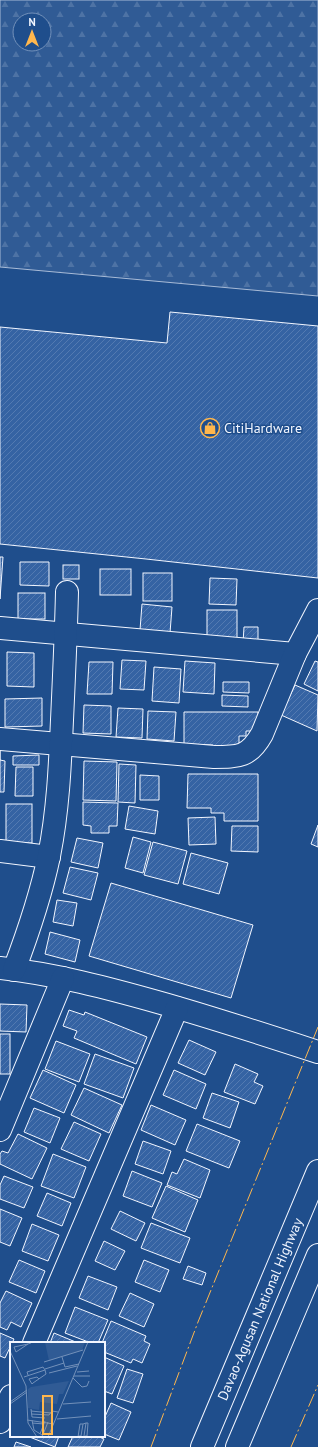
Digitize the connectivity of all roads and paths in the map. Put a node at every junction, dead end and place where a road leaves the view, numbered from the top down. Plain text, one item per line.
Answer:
1 (66, 592) dead end
2 (318, 610) edge
3 (0, 628) edge
4 (66, 634) junction
5 (295, 654) junction
6 (0, 739) edge
7 (61, 744) junction
8 (0, 851) edge
9 (49, 857) junction
10 (7, 969) edge
11 (62, 978) junction
12 (177, 1008) junction
13 (318, 1052) edge
14 (8, 1092) edge
15 (0, 1130) edge
16 (318, 1171) edge
17 (318, 1256) edge
18 (34, 1342) edge
19 (10, 1398) edge
20 (0, 1422) edge
21 (202, 1447) edge
22 (237, 1447) edge

1 - 4 main road
2 - 5 main road
3 - 4 main road
4 - 5 main road
4 - 7 main road
5 - 7 main road
6 - 7 main road
7 - 9 main road
8 - 9 main road
9 - 10 main road
10 - 11 main road
11 - 12 main road
11 - 14 main road
12 - 13 main road
12 - 18 main road
14 - 15 main road
16 - 21 main road, Davao-Agusan National Highway
17 - 22 main road
19 - 20 main road

